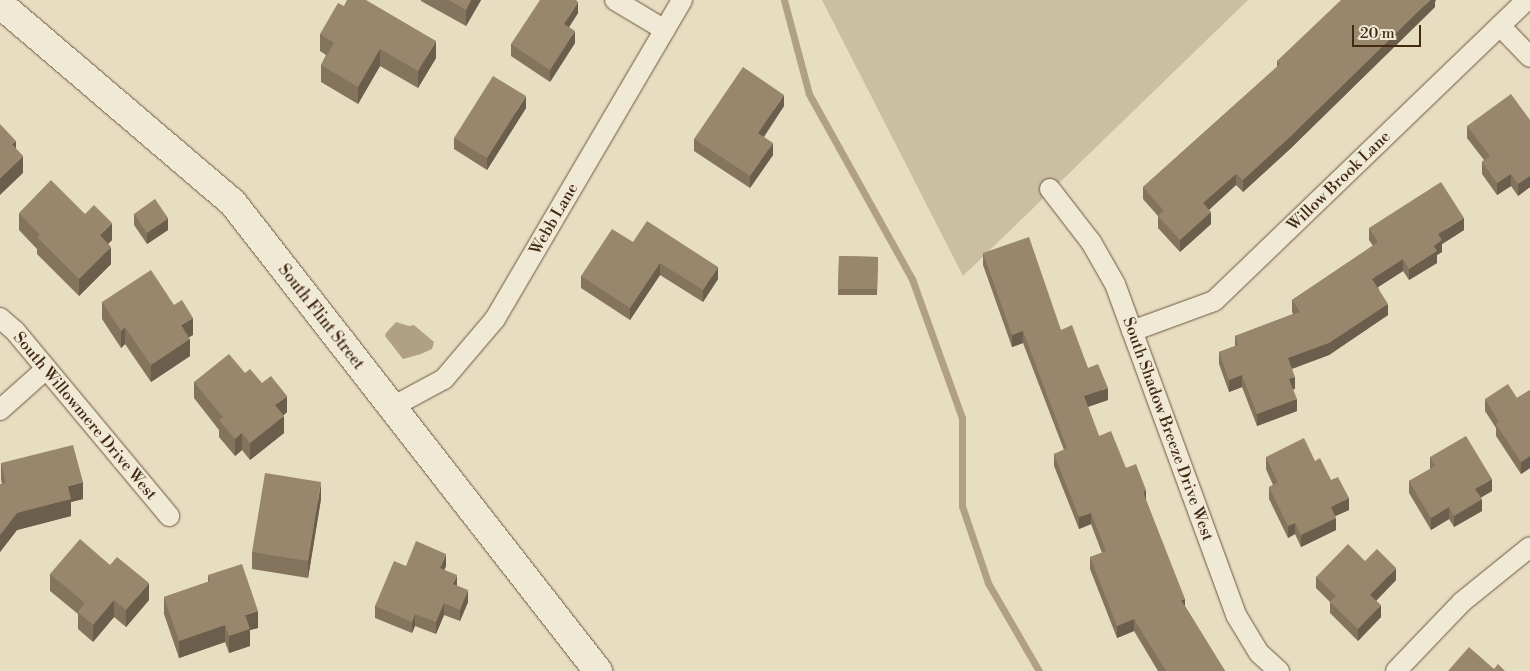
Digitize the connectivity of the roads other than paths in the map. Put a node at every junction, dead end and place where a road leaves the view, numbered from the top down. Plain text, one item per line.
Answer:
1 (615, 0) edge
2 (682, 0) edge
3 (1527, 0) edge
4 (0, 4) edge
5 (1500, 26) junction
6 (665, 30) junction
7 (1530, 58) edge
8 (1050, 189) dead end
9 (0, 318) edge
10 (1132, 331) junction
11 (46, 369) junction
12 (392, 407) junction
13 (0, 410) edge
14 (169, 516) dead end
15 (1530, 547) edge
16 (598, 671) edge
17 (1279, 671) edge
18 (1396, 671) edge

1 - 6 street
2 - 6 street, Webb Lane
3 - 5 street, Willow Brook Lane
4 - 12 main road, South Flint Street
5 - 7 street
5 - 10 street, Willow Brook Lane
6 - 12 street, Webb Lane
8 - 10 street, South Shadow Breeze Drive West
9 - 11 street, South Willowmere Drive West
10 - 17 street, South Shadow Breeze Drive West
11 - 13 street
11 - 14 street, South Willowmere Drive West
12 - 16 main road, South Flint Street
15 - 18 street

